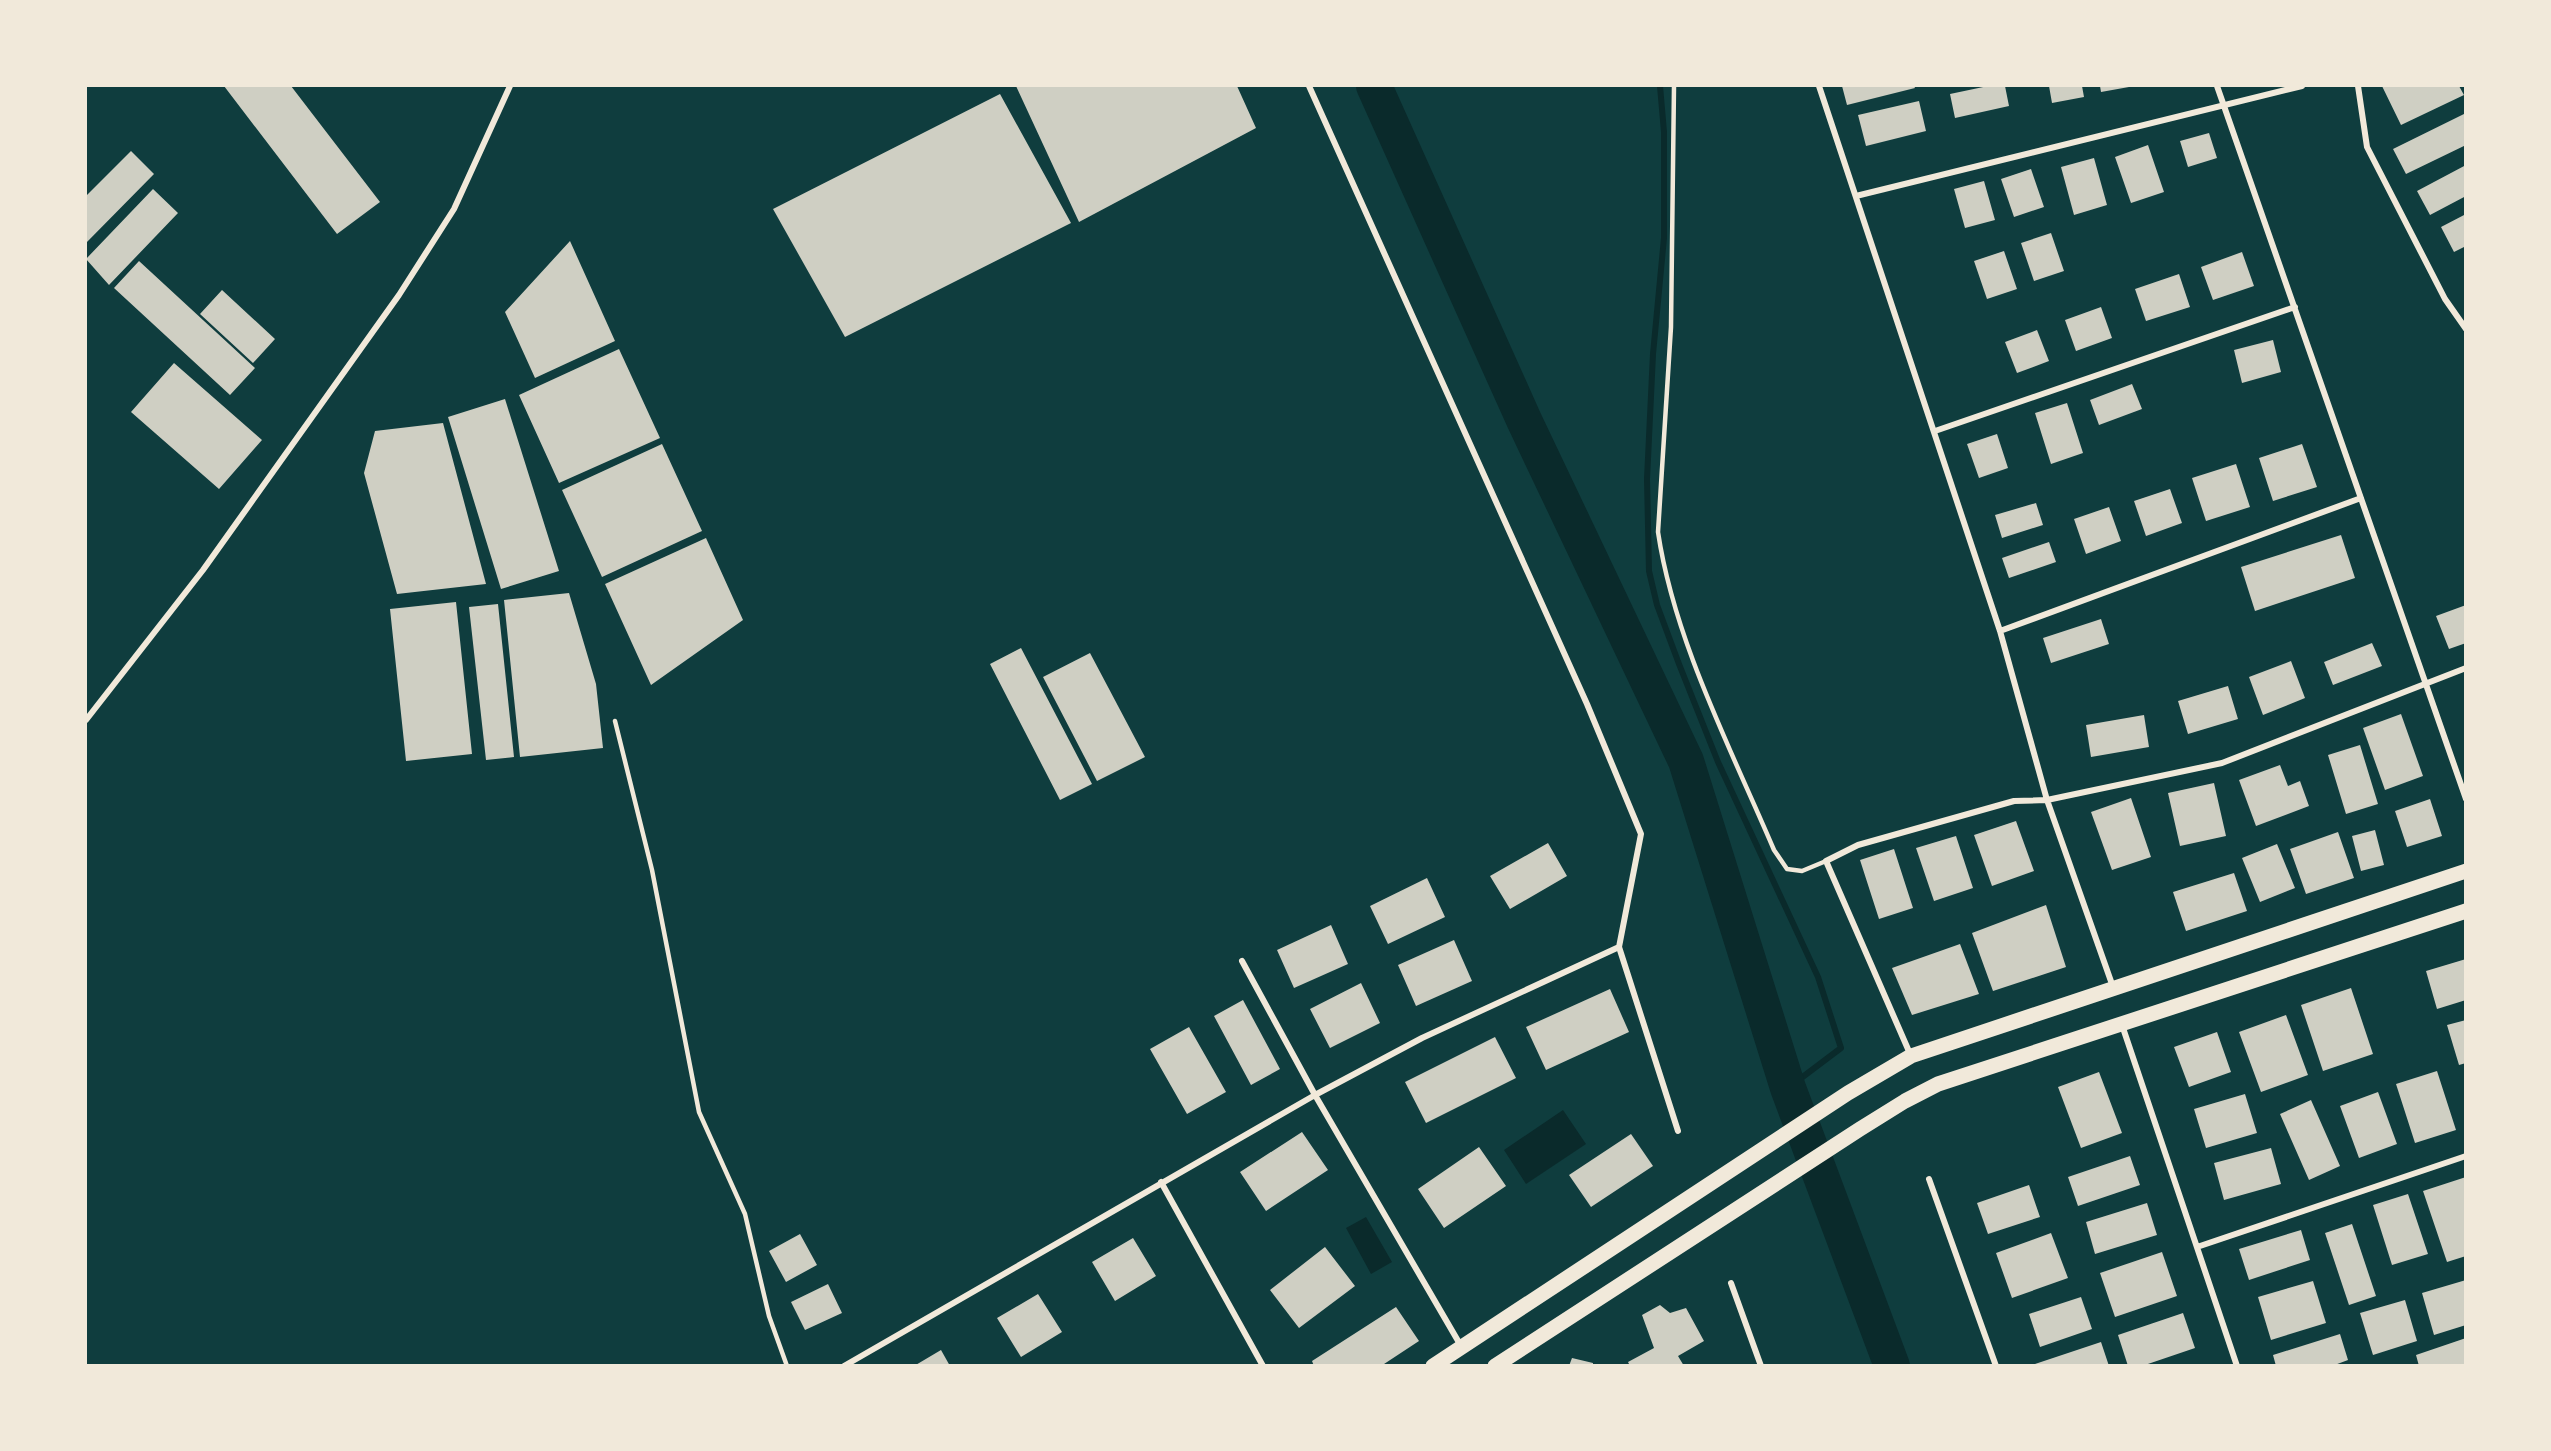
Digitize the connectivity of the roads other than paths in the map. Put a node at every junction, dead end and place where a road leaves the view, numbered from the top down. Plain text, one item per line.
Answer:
1 (510, 86) edge
2 (1309, 86) edge
3 (1674, 86) edge
4 (1819, 86) edge
5 (2217, 86) edge
6 (2302, 86) edge
7 (2358, 86) edge
8 (2225, 106) junction
9 (1856, 196) junction
10 (2295, 308) junction
11 (2466, 329) edge
12 (1935, 431) junction
13 (2361, 498) junction
14 (2000, 631) junction
15 (2466, 668) edge
16 (2425, 683) junction
17 (86, 720) edge
18 (615, 721) dead end
19 (2466, 799) edge
20 (2047, 800) junction
21 (1826, 861) junction
22 (2466, 871) edge
23 (2466, 911) edge
24 (1619, 947) junction
25 (1242, 961) dead end
26 (2113, 987) junction
27 (2121, 1023) junction
28 (1911, 1056) junction
29 (1315, 1095) junction
30 (1678, 1131) dead end
31 (2466, 1156) edge
32 (1929, 1179) dead end
33 (1161, 1182) junction
34 (2198, 1247) junction
35 (1731, 1283) dead end
36 (1461, 1347) junction
37 (787, 1365) edge
38 (847, 1365) edge
39 (1263, 1365) edge
40 (1433, 1365) edge
41 (1495, 1365) edge
42 (1761, 1365) edge
43 (1996, 1365) edge
44 (2237, 1365) edge

1 - 17 street
2 - 24 street
3 - 21 lane
4 - 9 street
5 - 8 street
6 - 8 street
7 - 11 street
8 - 9 street
8 - 10 street
9 - 12 street
10 - 12 street
10 - 13 street
12 - 14 street
13 - 14 street
13 - 16 street
14 - 20 street
15 - 16 street
16 - 19 street
16 - 20 street
18 - 37 lane
20 - 21 street
20 - 26 street
21 - 28 street
22 - 26 main road
23 - 27 main road
24 - 29 street
24 - 30 street
25 - 29 street
26 - 28 main road
27 - 34 street
27 - 41 main road
28 - 36 main road
29 - 33 street
29 - 36 street
31 - 34 street
32 - 43 street
33 - 38 street
33 - 39 street
34 - 44 street
35 - 42 street
36 - 40 main road

